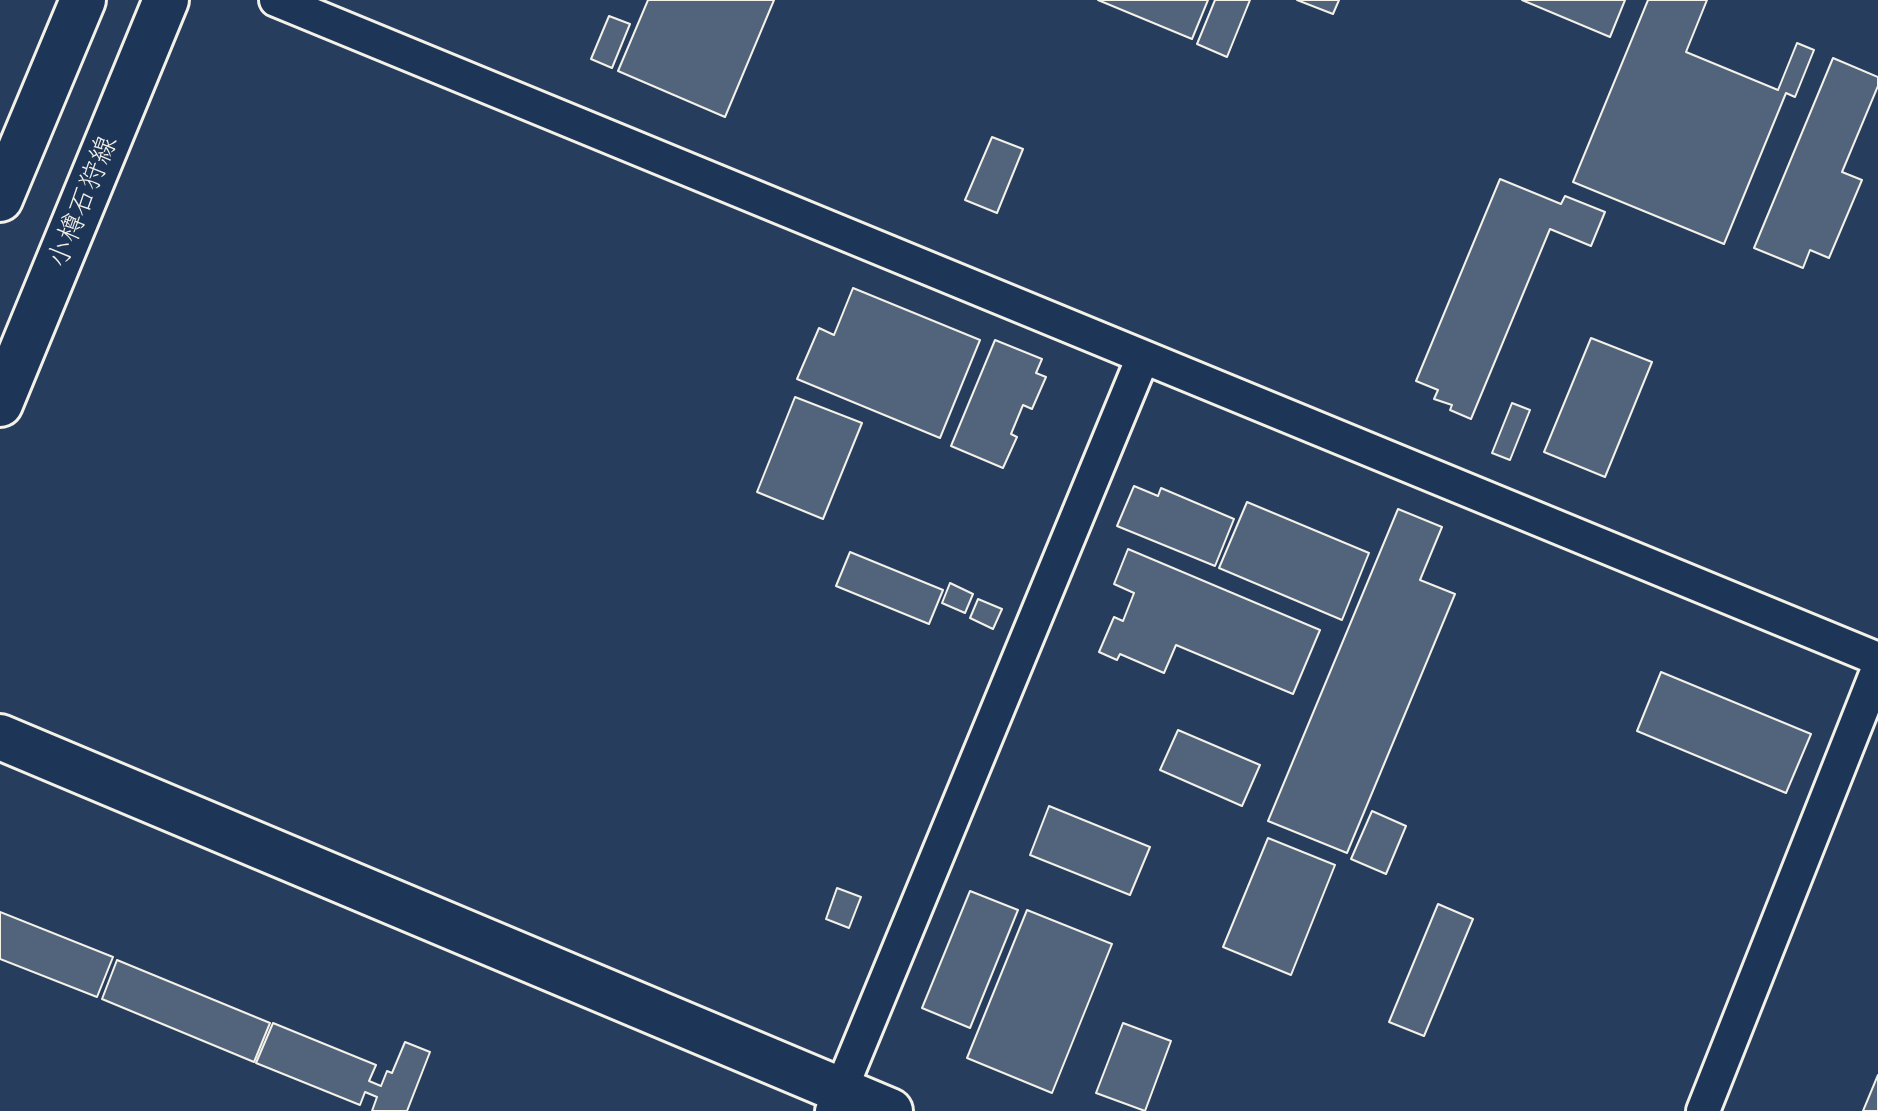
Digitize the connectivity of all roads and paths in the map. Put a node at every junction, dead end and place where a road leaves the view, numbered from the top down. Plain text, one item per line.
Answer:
1 (83, 0) edge
2 (166, 0) edge
3 (276, 0) edge
4 (0, 199) edge
5 (1143, 357) junction
6 (0, 404) edge
7 (1878, 659) edge
8 (1878, 669) edge
9 (0, 737) edge
10 (837, 1101) edge
11 (890, 1111) edge
12 (1703, 1111) edge

1 - 4 street
2 - 6 street, 小樽石狩線
3 - 5 street
5 - 7 street
5 - 10 street
8 - 12 street
9 - 10 street
10 - 11 street

